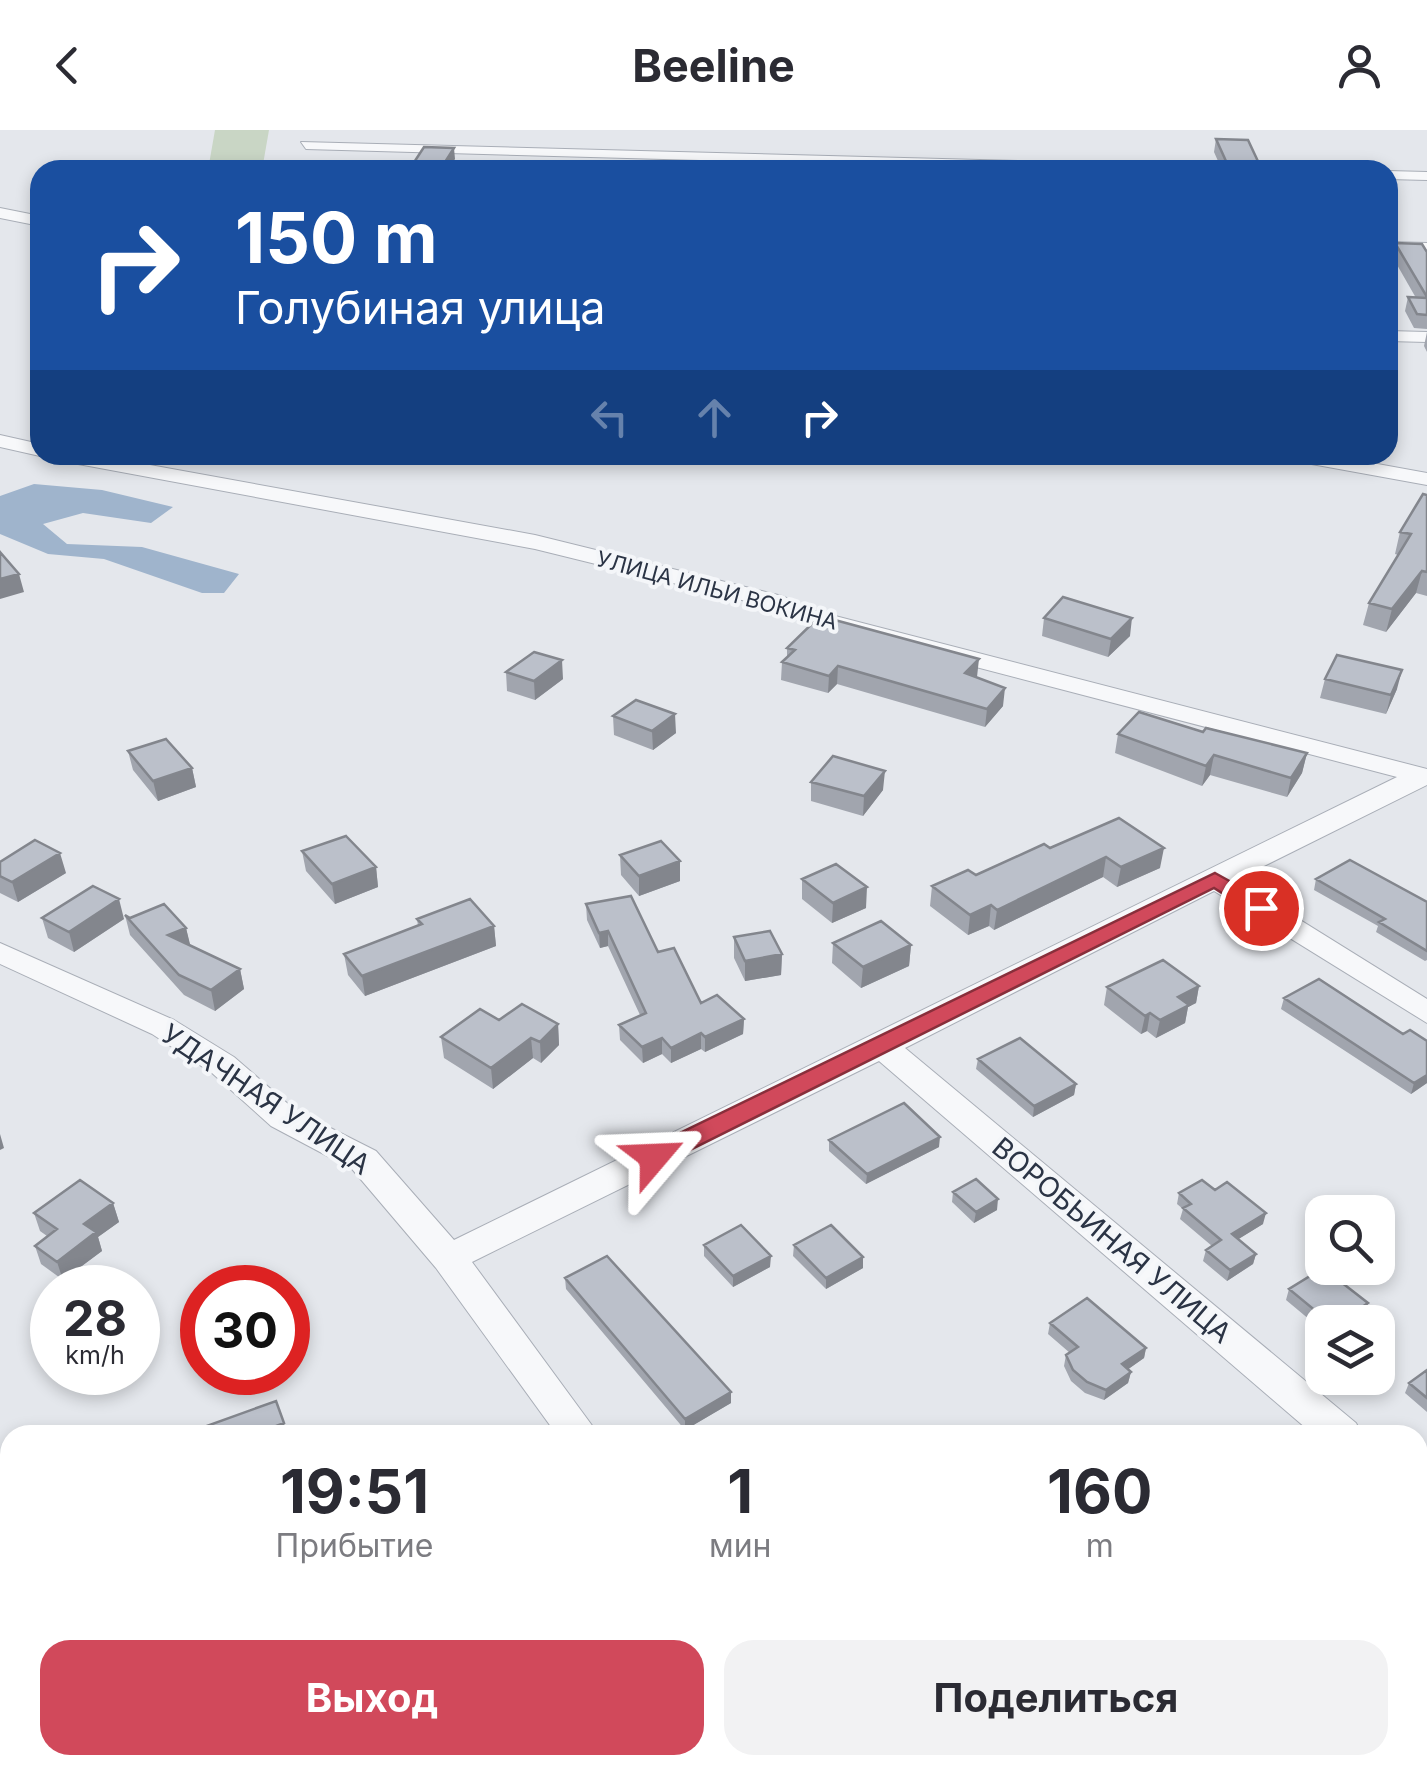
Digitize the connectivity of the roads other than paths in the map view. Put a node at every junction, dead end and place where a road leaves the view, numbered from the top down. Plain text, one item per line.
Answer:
1 (318, 130) edge
2 (733, 160) edge
3 (1398, 175) edge
4 (1427, 176) edge
5 (0, 213) edge
6 (30, 219) edge
7 (1398, 247) edge
8 (1427, 248) edge
9 (1398, 337) edge
10 (1427, 338) edge
11 (0, 442) edge
12 (30, 448) edge
13 (116, 465) edge
14 (1350, 465) edge
15 (1427, 479) edge
16 (1424, 776) edge
17 (1215, 879) junction
18 (0, 952) edge
19 (1427, 1013) edge
20 (882, 1046) junction
21 (449, 1258) junction
22 (572, 1425) edge
23 (1330, 1425) edge

1 - 2 street
3 - 4 street
5 - 6 street
7 - 8 street
9 - 10 street
11 - 12 street
13 - 16 street, УЛИЦА ИЛЬИ ВОКИНА
14 - 15 street
16 - 17 street
17 - 19 street
17 - 20 street
18 - 21 street, УДАЧНАЯ УЛИЦА
20 - 21 street
20 - 23 street, ВОРОБЬИНАЯ УЛИЦА
21 - 22 street, УДАЧНАЯ УЛИЦА

